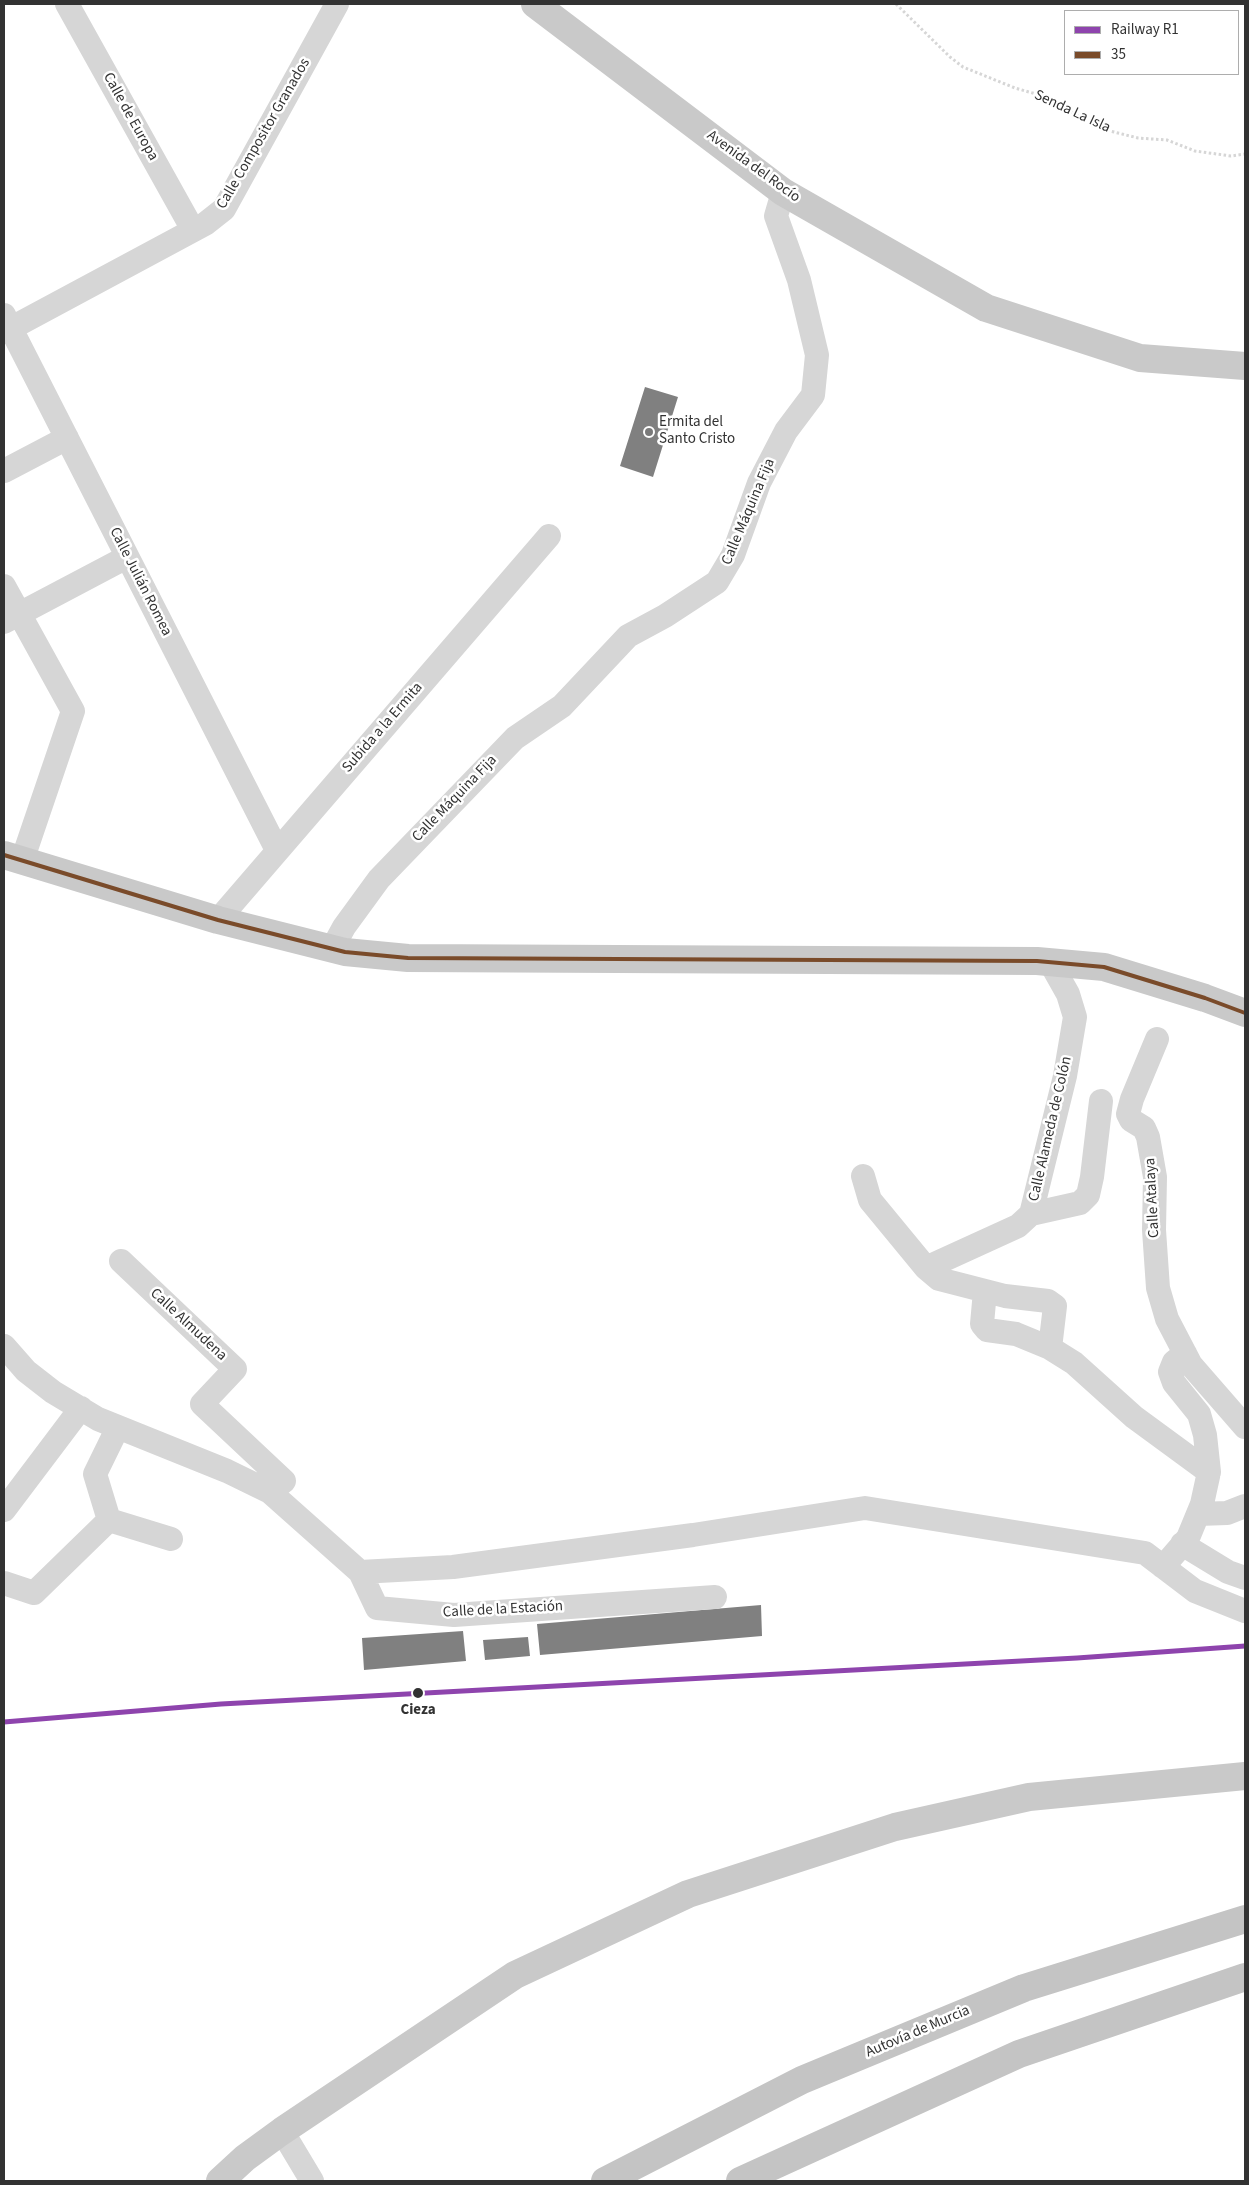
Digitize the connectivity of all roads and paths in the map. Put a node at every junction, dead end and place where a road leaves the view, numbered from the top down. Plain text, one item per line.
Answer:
1 (67, 4) edge
2 (535, 4) edge
3 (896, 4) edge
4 (333, 5) edge
5 (1245, 154) edge
6 (783, 192) junction
7 (193, 230) junction
8 (6, 325) edge
9 (1245, 366) edge
10 (66, 438) junction
11 (4, 471) edge
12 (548, 536) dead end
13 (127, 557) junction
14 (4, 586) edge
15 (11, 618) edge
16 (277, 850) junction
17 (13, 858) edge
18 (218, 920) junction
19 (332, 948) junction
20 (1050, 962) junction
21 (1245, 1013) edge
22 (1158, 1040) dead end
23 (1101, 1102) dead end
24 (863, 1176) dead end
25 (1031, 1214) junction
26 (121, 1261) dead end
27 (926, 1268) junction
28 (985, 1291) junction
29 (4, 1346) edge
30 (1050, 1348) junction
31 (1188, 1359) junction
32 (81, 1408) junction
33 (1245, 1427) edge
34 (118, 1428) junction
35 (1208, 1472) junction
36 (14, 1481) edge
37 (270, 1492) junction
38 (1245, 1506) edge
39 (4, 1510) edge
40 (1198, 1514) junction
41 (109, 1520) junction
42 (171, 1539) dead end
43 (1182, 1544) junction
44 (1163, 1567) junction
45 (360, 1572) junction
46 (1245, 1578) edge
47 (4, 1583) edge
48 (715, 1597) dead end
49 (1245, 1611) edge
50 (1245, 1776) edge
51 (1245, 1919) edge
52 (1245, 1977) edge
53 (282, 2131) junction
54 (220, 2181) edge
55 (312, 2181) edge
56 (605, 2181) edge
57 (740, 2181) edge

1 - 7 street, Calle de Europa
2 - 6 main road, Avenida del Rocío
3 - 5 path, Senda La Isla
4 - 7 street, Calle Compositor Granados
6 - 9 main road, Avenida del Rocío
6 - 19 street, Calle Máquina Fija
7 - 8 street, Calle Compositor Granados
8 - 10 street, Calle Julián Romea
10 - 11 street
10 - 13 street, Calle Julián Romea
12 - 16 street, Subida a la Ermita
13 - 15 street
13 - 16 street, Calle Julián Romea
14 - 15 street
15 - 17 street
16 - 18 street, Subida a la Ermita
17 - 18 main road
18 - 19 main road
19 - 20 main road
20 - 21 main road
20 - 25 street, Calle Alameda de Colón
22 - 31 street, Calle Atalaya
23 - 25 street
24 - 27 street
25 - 27 street, Calle Alameda de Colón
26 - 37 street, Calle Almudena
27 - 28 street
28 - 30 street
28 - 30 street
29 - 32 street, Calle de la Estación
30 - 35 street
31 - 33 street
31 - 35 street
32 - 34 street, Calle de la Estación
32 - 36 street
34 - 37 street, Calle de la Estación
34 - 41 street
35 - 40 street
36 - 39 street
37 - 45 street, Calle de la Estación
38 - 40 street
40 - 43 street
41 - 42 street
41 - 47 street
43 - 44 street
43 - 46 street
44 - 45 street
44 - 49 street
45 - 48 street, Calle de la Estación
50 - 53 main road
51 - 56 highway, Autovía de Murcia
52 - 57 highway
53 - 54 main road
53 - 55 street

